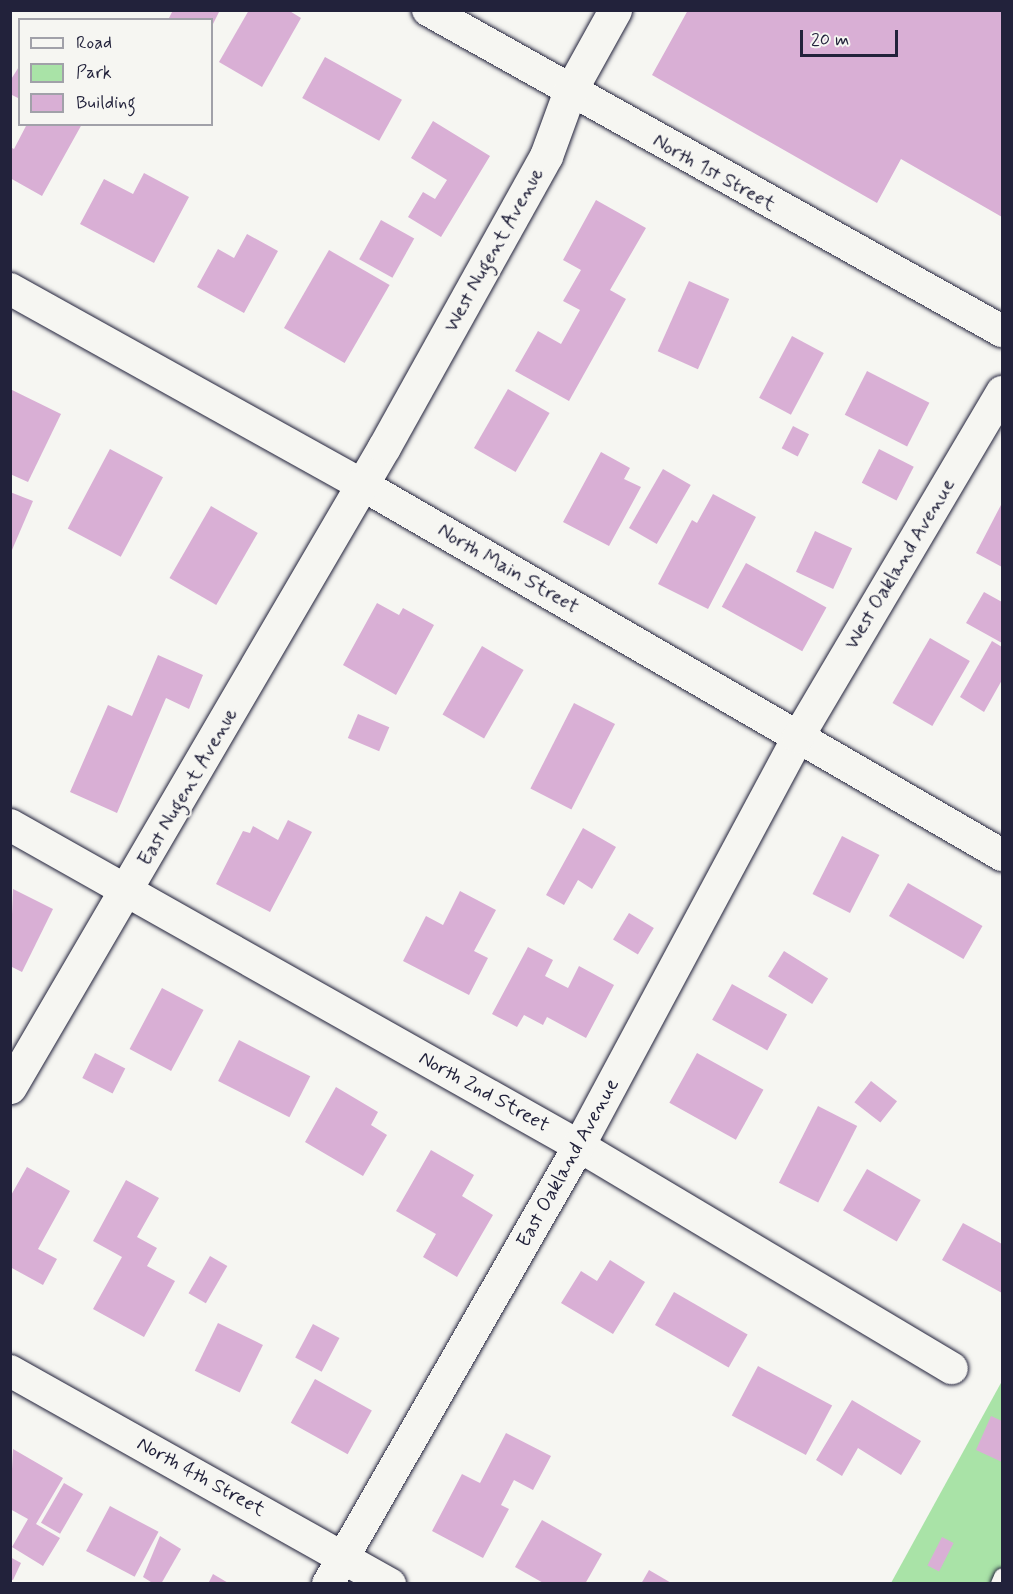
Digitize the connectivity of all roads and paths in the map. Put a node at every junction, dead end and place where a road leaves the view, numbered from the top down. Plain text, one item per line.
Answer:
1 (428, 10) edge
2 (615, 10) edge
3 (569, 93) junction
4 (10, 290) edge
5 (1002, 331) edge
6 (1002, 392) edge
7 (361, 484) junction
8 (798, 737) junction
9 (10, 825) edge
10 (1002, 855) edge
11 (128, 892) junction
12 (10, 1087) edge
13 (579, 1146) junction
14 (952, 1368) dead end
15 (10, 1371) edge
16 (344, 1557) junction
17 (1002, 1577) edge
18 (328, 1584) edge
19 (390, 1584) edge
20 (999, 1584) edge

1 - 3 street, North 1st Street
2 - 3 street, West Nugent Avenue
3 - 5 street, North 1st Street
3 - 7 street, West Nugent Avenue
4 - 7 street, North Main Street
6 - 8 street, West Oakland Avenue
7 - 8 street, North Main Street
7 - 11 street, East Nugent Avenue
8 - 10 street, North Main Street
8 - 13 street, East Oakland Avenue
9 - 11 street, North 2nd Street
11 - 12 street, East Nugent Avenue
11 - 13 street, North 2nd Street
13 - 14 street, North 2nd Street
13 - 16 street, East Oakland Avenue
15 - 16 street, North 4th Street
16 - 18 street, East Oakland Avenue
16 - 19 street, North 4th Street
17 - 20 lane

